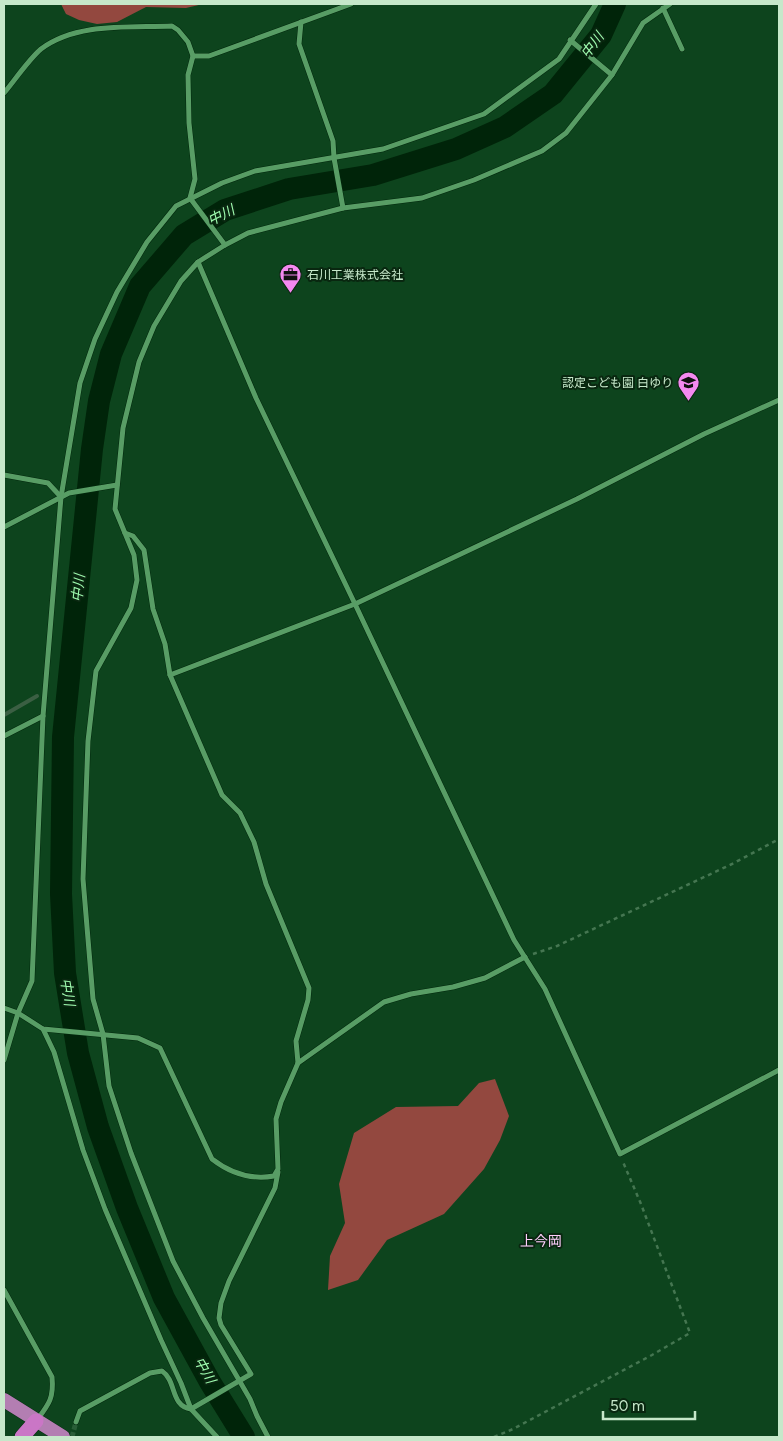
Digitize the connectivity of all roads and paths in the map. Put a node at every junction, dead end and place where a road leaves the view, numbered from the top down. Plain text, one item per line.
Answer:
1 (351, 4) edge
2 (596, 4) edge
3 (670, 4) edge
4 (663, 8) junction
5 (301, 22) junction
6 (570, 40) junction
7 (682, 49) dead end
8 (193, 56) junction
9 (612, 75) junction
10 (4, 93) edge
11 (334, 158) junction
12 (190, 198) junction
13 (343, 208) junction
14 (225, 245) junction
15 (198, 262) junction
16 (779, 400) edge
17 (4, 475) edge
18 (116, 485) junction
19 (61, 497) junction
20 (4, 527) edge
21 (125, 533) junction
22 (355, 604) junction
23 (170, 675) junction
24 (43, 716) junction
25 (4, 736) edge
26 (779, 839) edge
27 (525, 957) junction
28 (4, 1008) edge
29 (18, 1013) junction
30 (46, 1029) junction
31 (103, 1034) junction
32 (4, 1060) edge
33 (298, 1063) junction
34 (779, 1070) edge
35 (620, 1154) junction
36 (278, 1169) junction
37 (4, 1290) edge
38 (237, 1382) junction
39 (4, 1400) edge
40 (191, 1409) junction
41 (36, 1421) junction
42 (76, 1422) tunnel mouth
43 (22, 1437) edge
44 (26, 1437) edge
45 (57, 1437) edge
46 (62, 1437) edge
47 (217, 1437) edge
48 (268, 1437) edge
49 (494, 1437) edge

1 - 5 street
2 - 6 street
3 - 4 street
4 - 7 street
4 - 9 street
5 - 8 street
5 - 11 street
6 - 9 street
6 - 11 street
8 - 10 street
8 - 12 street
9 - 13 street
11 - 12 street
11 - 13 street
12 - 14 street
12 - 19 street
13 - 14 street
14 - 15 street
15 - 18 street
15 - 22 street
16 - 22 street
17 - 19 street
18 - 19 street
18 - 21 street
19 - 20 street
19 - 24 street
21 - 23 street
21 - 31 street
22 - 23 street
22 - 27 street
23 - 33 street
24 - 25 street
24 - 29 street
26 - 27 path
27 - 33 street
27 - 35 street
28 - 29 street
29 - 30 street
29 - 32 street
30 - 31 street
30 - 40 street
31 - 36 street
31 - 38 street
33 - 36 street
34 - 35 street
35 - 49 path
36 - 38 street
37 - 41 street
38 - 40 street
38 - 48 street
39 - 41 highway
40 - 42 street
40 - 47 street
41 - 43 highway
41 - 44 highway
41 - 45 highway
41 - 46 highway

